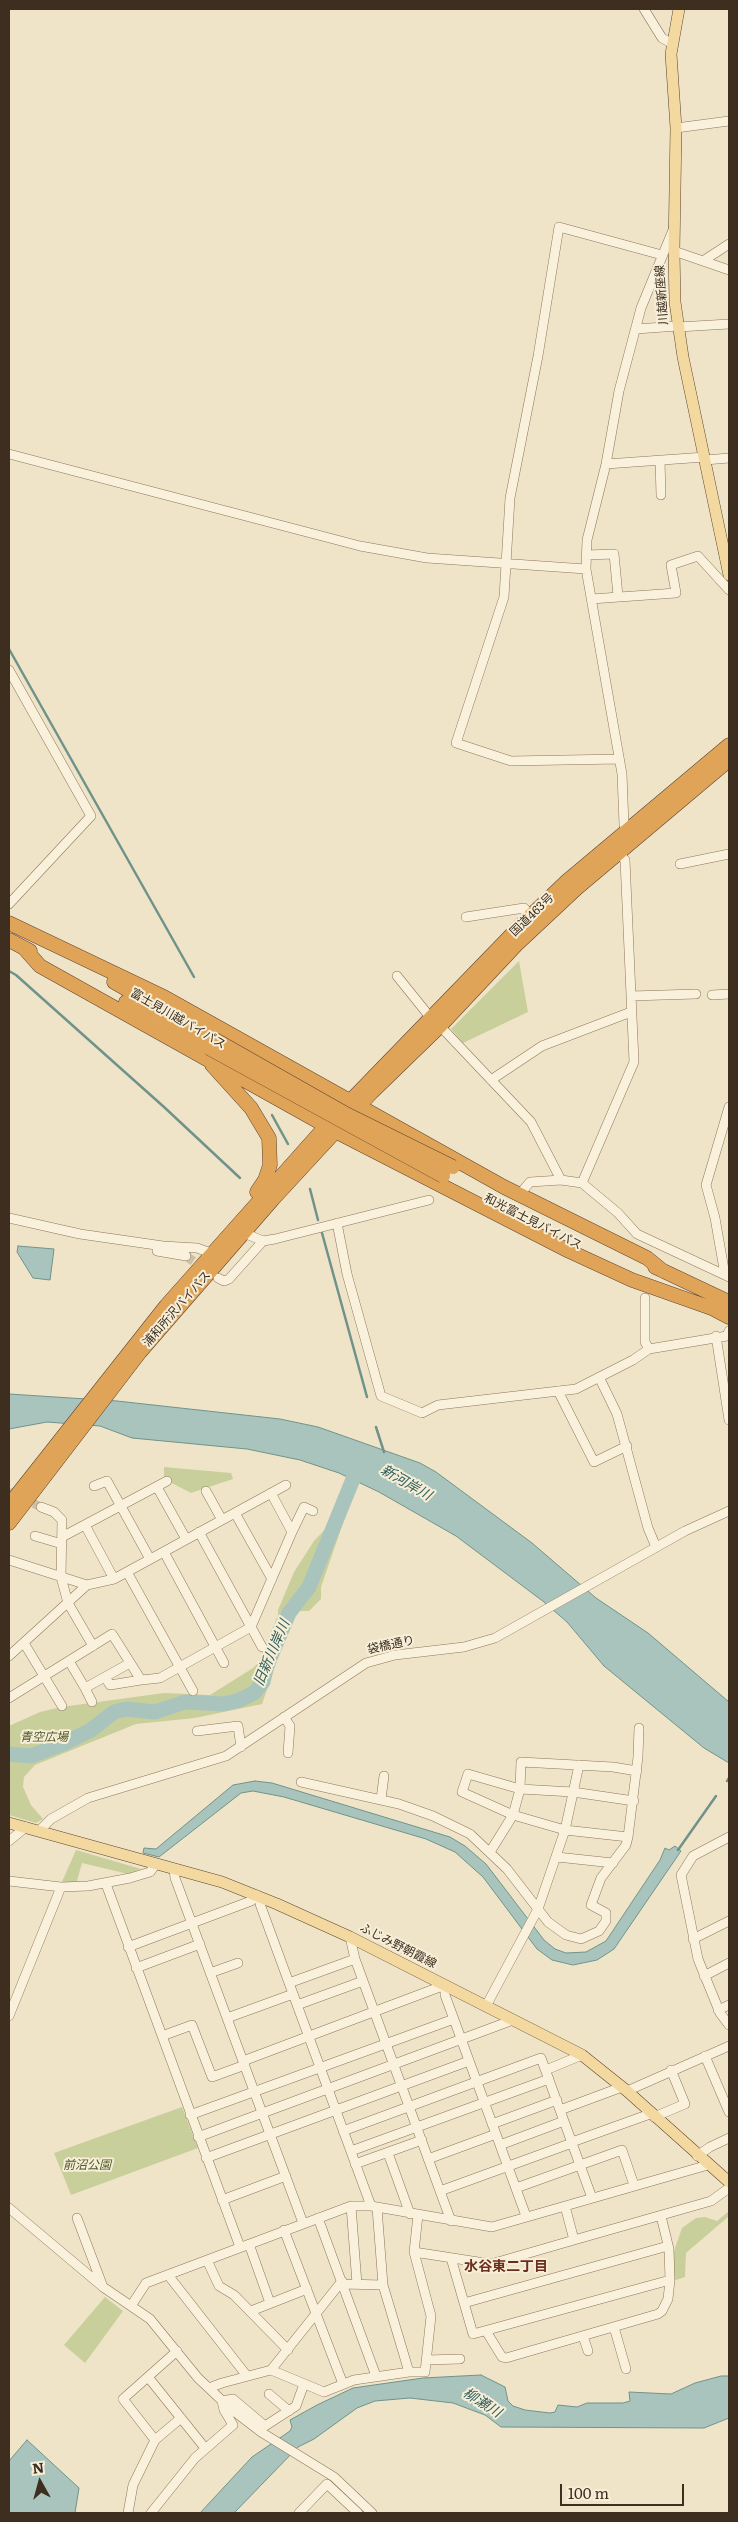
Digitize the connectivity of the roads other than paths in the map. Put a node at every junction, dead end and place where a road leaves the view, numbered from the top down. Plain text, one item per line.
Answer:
1 (644, 9) edge
2 (679, 9) edge
3 (671, 44) junction
4 (729, 121) edge
5 (676, 128) junction
6 (674, 230) junction
7 (729, 244) edge
8 (674, 250) junction
9 (662, 256) junction
10 (703, 261) junction
11 (729, 270) edge
12 (729, 324) edge
13 (678, 327) junction
14 (636, 329) junction
15 (9, 454) edge
16 (705, 458) junction
17 (729, 458) edge
18 (660, 460) junction
19 (606, 464) junction
20 (661, 495) dead end
21 (587, 555) junction
22 (507, 563) junction
23 (586, 569) junction
24 (729, 575) edge
25 (729, 590) edge
26 (618, 596) junction
27 (591, 599) junction
28 (9, 670) edge
29 (729, 744) edge
30 (619, 759) junction
31 (729, 760) edge
32 (627, 830) junction
33 (618, 853) junction
34 (729, 854) edge
35 (680, 864) dead end
36 (9, 904) edge
37 (532, 915) junction
38 (466, 917) dead end
39 (9, 923) edge
40 (9, 940) edge
41 (397, 976) dead end
42 (696, 994) dead end
43 (729, 994) edge
44 (712, 995) dead end
45 (631, 996) junction
46 (631, 1012) junction
47 (435, 1021) junction
48 (210, 1048) junction
49 (491, 1080) junction
50 (729, 1107) edge
51 (728, 1116) edge
52 (343, 1117) junction
53 (448, 1172) junction
54 (560, 1180) junction
55 (582, 1183) junction
56 (520, 1194) junction
57 (429, 1200) dead end
58 (9, 1218) edge
59 (337, 1223) junction
60 (242, 1227) junction
61 (116, 1240) junction
62 (263, 1241) junction
63 (211, 1253) junction
64 (186, 1256) tunnel mouth
65 (663, 1271) junction
66 (727, 1276) edge
67 (218, 1278) dead end
68 (645, 1298) dead end
69 (729, 1302) edge
70 (714, 1309) junction
71 (729, 1317) edge
72 (729, 1335) edge
73 (716, 1336) junction
74 (649, 1349) junction
75 (599, 1377) junction
76 (110, 1382) junction
77 (558, 1391) junction
78 (729, 1420) edge
79 (627, 1446) junction
80 (167, 1482) dead end
81 (286, 1485) dead end
82 (94, 1486) dead end
83 (157, 1486) junction
84 (206, 1491) dead end
85 (272, 1493) junction
86 (9, 1505) edge
87 (121, 1506) junction
88 (41, 1507) tunnel mouth
89 (313, 1511) dead end
90 (729, 1511) edge
91 (235, 1513) junction
92 (222, 1520) junction
93 (9, 1524) edge
94 (85, 1525) junction
95 (199, 1532) junction
96 (292, 1532) junction
97 (35, 1536) dead end
98 (186, 1539) junction
99 (62, 1540) junction
100 (656, 1546) junction
101 (164, 1552) junction
102 (150, 1559) junction
103 (9, 1560) edge
104 (127, 1572) junction
105 (61, 1577) junction
106 (114, 1579) junction
107 (272, 1579) junction
108 (87, 1585) junction
109 (68, 1603) junction
110 (251, 1627) junction
111 (24, 1643) junction
112 (93, 1646) junction
113 (215, 1647) junction
114 (262, 1647) dead end
115 (9, 1656) edge
116 (69, 1661) junction
117 (224, 1662) dead end
118 (130, 1663) junction
119 (179, 1666) junction
120 (44, 1676) junction
121 (105, 1678) junction
122 (141, 1680) junction
123 (85, 1688) junction
124 (193, 1691) dead end
125 (9, 1698) edge
126 (92, 1702) dead end
127 (62, 1706) dead end
128 (284, 1717) junction
129 (639, 1728) dead end
130 (197, 1731) dead end
131 (242, 1747) junction
132 (288, 1753) dead end
133 (579, 1765) junction
134 (637, 1771) junction
135 (384, 1776) dead end
136 (301, 1782) dead end
137 (520, 1789) junction
138 (573, 1792) junction
139 (380, 1799) junction
140 (634, 1801) junction
141 (513, 1815) junction
142 (9, 1823) edge
143 (26, 1828) junction
144 (565, 1830) junction
145 (39, 1831) junction
146 (628, 1837) junction
147 (729, 1837) edge
148 (9, 1841) edge
149 (490, 1852) junction
150 (557, 1857) junction
151 (612, 1863) junction
152 (156, 1864) junction
153 (174, 1869) junction
154 (9, 1881) edge
155 (106, 1884) junction
156 (61, 1887) junction
157 (258, 1896) junction
158 (536, 1914) junction
159 (729, 1921) edge
160 (192, 1923) junction
161 (350, 1937) junction
162 (693, 1939) junction
163 (200, 1944) junction
164 (128, 1947) junction
165 (355, 1959) junction
166 (238, 1963) dead end
167 (729, 1963) edge
168 (136, 1968) junction
169 (210, 1973) junction
170 (704, 1976) junction
171 (363, 1980) junction
172 (289, 1983) junction
173 (445, 1986) junction
174 (293, 1994) junction
175 (297, 2005) junction
176 (729, 2005) edge
177 (486, 2006) junction
178 (718, 2010) junction
179 (375, 2012) junction
180 (9, 2016) edge
181 (227, 2018) junction
182 (454, 2019) junction
183 (513, 2020) junction
184 (729, 2025) edge
185 (162, 2036) junction
186 (308, 2037) junction
187 (461, 2039) junction
188 (386, 2044) junction
189 (729, 2046) edge
190 (582, 2055) junction
191 (705, 2056) junction
192 (469, 2060) junction
193 (244, 2063) junction
194 (394, 2064) junction
195 (320, 2068) junction
196 (671, 2070) junction
197 (547, 2075) junction
198 (477, 2081) junction
199 (402, 2085) junction
200 (328, 2089) junction
201 (625, 2089) junction
202 (255, 2092) junction
203 (556, 2100) junction
204 (485, 2103) junction
205 (410, 2106) junction
206 (335, 2110) junction
207 (560, 2110) junction
208 (729, 2112) edge
209 (262, 2113) junction
210 (652, 2115) junction
211 (190, 2116) junction
212 (564, 2121) junction
213 (492, 2124) junction
214 (417, 2128) junction
215 (343, 2131) junction
216 (270, 2134) junction
217 (496, 2134) junction
218 (198, 2136) junction
219 (729, 2138) edge
220 (422, 2140) junction
221 (572, 2142) junction
222 (500, 2144) junction
223 (351, 2151) junction
224 (388, 2153) junction
225 (697, 2156) junction
226 (206, 2158) junction
227 (428, 2159) junction
228 (356, 2164) junction
229 (580, 2165) junction
230 (708, 2165) junction
231 (508, 2166) junction
232 (286, 2176) junction
233 (729, 2182) edge
234 (634, 2185) junction
235 (516, 2188) junction
236 (729, 2188) edge
237 (440, 2191) junction
238 (592, 2198) junction
239 (222, 2200) junction
240 (351, 2206) junction
241 (565, 2206) junction
242 (374, 2207) junction
243 (9, 2208) edge
244 (414, 2214) junction
245 (526, 2216) junction
246 (661, 2216) junction
247 (77, 2218) dead end
248 (318, 2218) junction
249 (451, 2221) junction
250 (304, 2223) junction
251 (284, 2230) junction
252 (574, 2240) junction
253 (249, 2244) junction
254 (668, 2246) junction
255 (240, 2247) junction
256 (414, 2252) junction
257 (451, 2258) junction
258 (207, 2260) junction
259 (301, 2273) junction
260 (168, 2274) junction
261 (291, 2276) dead end
262 (670, 2280) junction
263 (342, 2282) junction
264 (357, 2284) junction
265 (383, 2285) junction
266 (103, 2287) junction
267 (307, 2289) junction
268 (270, 2303) junction
269 (464, 2303) junction
270 (131, 2306) junction
271 (251, 2311) junction
272 (316, 2313) junction
273 (614, 2327) junction
274 (486, 2331) junction
275 (583, 2336) junction
276 (288, 2350) junction
277 (177, 2351) junction
278 (588, 2351) dead end
279 (460, 2359) dead end
280 (426, 2360) junction
281 (270, 2370) junction
282 (626, 2370) dead end
283 (408, 2372) junction
284 (247, 2376) junction
285 (376, 2376) junction
286 (148, 2377) junction
287 (304, 2384) junction
288 (343, 2384) junction
289 (209, 2388) junction
290 (269, 2394) dead end
291 (222, 2401) junction
292 (289, 2411) junction
293 (181, 2418) junction
294 (155, 2440) junction
295 (205, 2448) junction
296 (128, 2513) edge
297 (151, 2513) edge
298 (299, 2513) edge
299 (358, 2513) edge
300 (372, 2513) edge

1 - 3 street
2 - 3 main road, 川越新座線
3 - 5 main road, 川越新座線
4 - 5 street
5 - 6 main road, 川越新座線
6 - 8 main road, 川越新座線
6 - 9 street
7 - 10 street
8 - 10 street
8 - 13 main road, 川越新座線
9 - 14 street
9 - 22 street
10 - 11 street
12 - 13 street
13 - 14 street
13 - 16 main road, 川越新座線
14 - 19 street
15 - 22 street
16 - 17 street
16 - 18 street
16 - 24 main road, 川越新座線
18 - 19 street
18 - 20 street
19 - 21 street
21 - 23 street
21 - 26 street
22 - 23 street
22 - 30 street
23 - 27 street
25 - 26 street
26 - 27 street
27 - 30 street
28 - 36 street
29 - 32 highway, 国道463号
30 - 32 street
31 - 33 highway, 国道463号
32 - 37 highway, 国道463号
33 - 45 street
33 - 47 highway, 国道463号
34 - 35 street
37 - 38 street
37 - 47 highway, 国道463号
39 - 48 highway, 富士見川越バイパス
39 - 52 highway
40 - 48 highway, 富士見川越バイパス
41 - 47 street
42 - 45 street
43 - 44 street
45 - 46 street
46 - 49 street
46 - 55 street
47 - 49 street
47 - 52 highway, 国道463号
48 - 52 highway, 富士見川越バイパス, bridge
48 - 52 highway
48 - 60 highway
49 - 54 street
50 - 51 street
51 - 66 street
52 - 53 highway, 和光富士見バイパス, bridge
52 - 56 highway
52 - 60 highway, 浦和所沢バイパス
52 - 70 highway
53 - 65 highway, 和光富士見バイパス
53 - 70 highway, 和光富士見バイパス
54 - 55 street
54 - 56 street
55 - 66 street
56 - 65 highway
57 - 59 street
58 - 61 street
59 - 62 street
59 - 77 street
60 - 62 street
60 - 63 highway, 浦和所沢バイパス
60 - 76 highway, 浦和所沢バイパス
61 - 63 street
61 - 64 street
62 - 67 street
63 - 76 highway, 浦和所沢バイパス
65 - 69 highway, 和光富士見バイパス
68 - 74 street
70 - 71 highway, 和光富士見バイパス
72 - 73 street
73 - 74 street
73 - 78 street
74 - 75 street
75 - 77 street
75 - 79 street
76 - 86 highway, 浦和所沢バイパス
76 - 93 highway, 浦和所沢バイパス
77 - 79 street
79 - 100 street
80 - 83 street
81 - 85 street
82 - 87 street
83 - 87 street
83 - 98 street
84 - 92 street
85 - 91 street
85 - 96 street
87 - 94 street
87 - 102 street
88 - 99 street
89 - 96 street
90 - 100 street, 袋橋通り
91 - 92 street
91 - 107 street
92 - 95 street
94 - 99 street
94 - 106 street
95 - 98 street
95 - 110 street
96 - 107 street
97 - 99 street
98 - 101 street
99 - 105 street
100 - 128 street, 袋橋通り
101 - 102 street
101 - 113 street
102 - 104 street
103 - 105 street
104 - 106 street
104 - 119 street
105 - 108 street
105 - 109 street
106 - 108 street
107 - 110 street
108 - 109 street
109 - 111 street
109 - 112 street
110 - 113 street
110 - 114 street
111 - 115 street
111 - 120 street
112 - 116 street
112 - 118 street
113 - 117 street
113 - 119 street
116 - 120 street
116 - 123 street
118 - 121 street
118 - 122 street
119 - 122 street
119 - 124 street
120 - 125 street
120 - 127 street
121 - 122 street
121 - 123 street
123 - 126 street
128 - 131 street, 袋橋通り
128 - 132 street
129 - 134 street
130 - 131 street
131 - 145 street, 袋橋通り
133 - 134 street
133 - 137 street
133 - 138 street
134 - 140 street
135 - 139 street
136 - 139 street
137 - 138 street
137 - 141 street
137 - 141 street
138 - 140 street
138 - 144 street
139 - 149 street
140 - 146 street
141 - 144 street
141 - 149 street
142 - 143 main road, ふじみ野朝霞線
143 - 145 main road, ふじみ野朝霞線
143 - 148 street
144 - 146 street
144 - 150 street
145 - 152 main road, ふじみ野朝霞線
146 - 151 street
147 - 162 street
149 - 158 street
150 - 151 street
150 - 158 street
151 - 158 street
152 - 153 main road, ふじみ野朝霞線
152 - 155 street
153 - 157 main road, ふじみ野朝霞線
153 - 160 street
154 - 156 street
155 - 156 street
155 - 164 street
156 - 180 street
157 - 160 street
157 - 161 main road, ふじみ野朝霞線
157 - 172 street
158 - 177 street
159 - 162 street
160 - 163 street
160 - 164 street
161 - 165 street
161 - 173 main road, ふじみ野朝霞線
162 - 170 street
163 - 168 street
163 - 169 street
164 - 168 street
165 - 171 street
165 - 172 street
166 - 169 street
167 - 170 street
168 - 185 street
169 - 181 street
170 - 178 street
171 - 175 street
171 - 179 street
172 - 174 street
173 - 177 main road, ふじみ野朝霞線
173 - 179 street
173 - 182 street
174 - 175 street
174 - 181 street
175 - 186 street
176 - 178 street
177 - 183 main road, ふじみ野朝霞線
178 - 184 street
179 - 186 street
179 - 188 street
181 - 193 street
182 - 187 street
182 - 188 street
183 - 187 street
183 - 190 main road, ふじみ野朝霞線
185 - 193 street
185 - 211 street
186 - 193 street
186 - 195 street
187 - 192 street
187 - 194 street
188 - 194 street
188 - 195 street
189 - 191 street
190 - 197 street
190 - 201 main road, ふじみ野朝霞線
191 - 196 street
191 - 208 street
192 - 198 street
192 - 199 street
193 - 202 street
194 - 199 street
194 - 200 street
195 - 200 street
195 - 202 street
196 - 201 street
196 - 210 street
197 - 198 street
197 - 203 street
197 - 204 street
198 - 204 street
198 - 205 street
199 - 205 street
199 - 206 street
200 - 206 street
200 - 209 street
201 - 207 street
201 - 210 main road, ふじみ野朝霞線
202 - 209 street
202 - 211 street
203 - 207 street
203 - 213 street
204 - 213 street
204 - 214 street
205 - 214 street
205 - 215 street
206 - 215 street
206 - 216 street
207 - 212 street
209 - 216 street
209 - 218 street
210 - 221 street
210 - 225 main road, ふじみ野朝霞線
211 - 218 street
212 - 221 street
212 - 222 street
213 - 217 street
214 - 220 street
214 - 223 street
215 - 223 street
216 - 226 street
216 - 232 street
217 - 222 street
217 - 227 street
218 - 226 street
219 - 225 street
220 - 224 street
220 - 227 street
221 - 229 street
221 - 231 street
222 - 231 street
223 - 228 street
224 - 228 street
224 - 244 street
225 - 230 main road, ふじみ野朝霞線
226 - 239 street
227 - 237 street
228 - 242 street
229 - 234 street
229 - 235 street
229 - 238 street
230 - 233 main road, ふじみ野朝霞線
230 - 234 street
231 - 235 street
231 - 237 street
232 - 239 street
232 - 250 street
234 - 238 street
235 - 245 street
236 - 246 street
237 - 249 street
238 - 241 street
239 - 255 street
240 - 242 street
240 - 248 street
240 - 264 street
241 - 245 street
241 - 252 street
242 - 244 street
242 - 265 street
243 - 266 street
244 - 249 street
244 - 256 street
245 - 249 street
246 - 252 street
246 - 254 street
247 - 266 street
248 - 250 street
248 - 263 street
250 - 251 street
251 - 253 street
251 - 259 street
252 - 257 street
253 - 255 street
253 - 268 street
254 - 262 street
254 - 269 street
255 - 258 street
256 - 257 street
256 - 280 street
257 - 269 street
258 - 260 street
258 - 271 street
259 - 261 street
259 - 267 street
260 - 270 street
260 - 284 street
262 - 273 street
262 - 274 street
263 - 264 street
263 - 272 street
263 - 285 street
264 - 265 street
265 - 283 street
266 - 270 street
267 - 268 street
267 - 272 street
268 - 271 street
269 - 274 street
270 - 277 street
271 - 276 street
272 - 276 street
272 - 288 street
273 - 275 street
273 - 282 street
274 - 275 street
275 - 278 street
276 - 281 street
277 - 286 street
277 - 289 street
279 - 280 street
280 - 283 street
281 - 284 street
281 - 287 street
283 - 285 street
284 - 289 street
285 - 288 street
286 - 293 street
286 - 294 street
287 - 288 street
287 - 292 street
289 - 291 street
290 - 292 street
291 - 292 street
291 - 295 street
291 - 300 street
293 - 294 street
293 - 295 street
294 - 296 street
295 - 297 street
298 - 299 street

